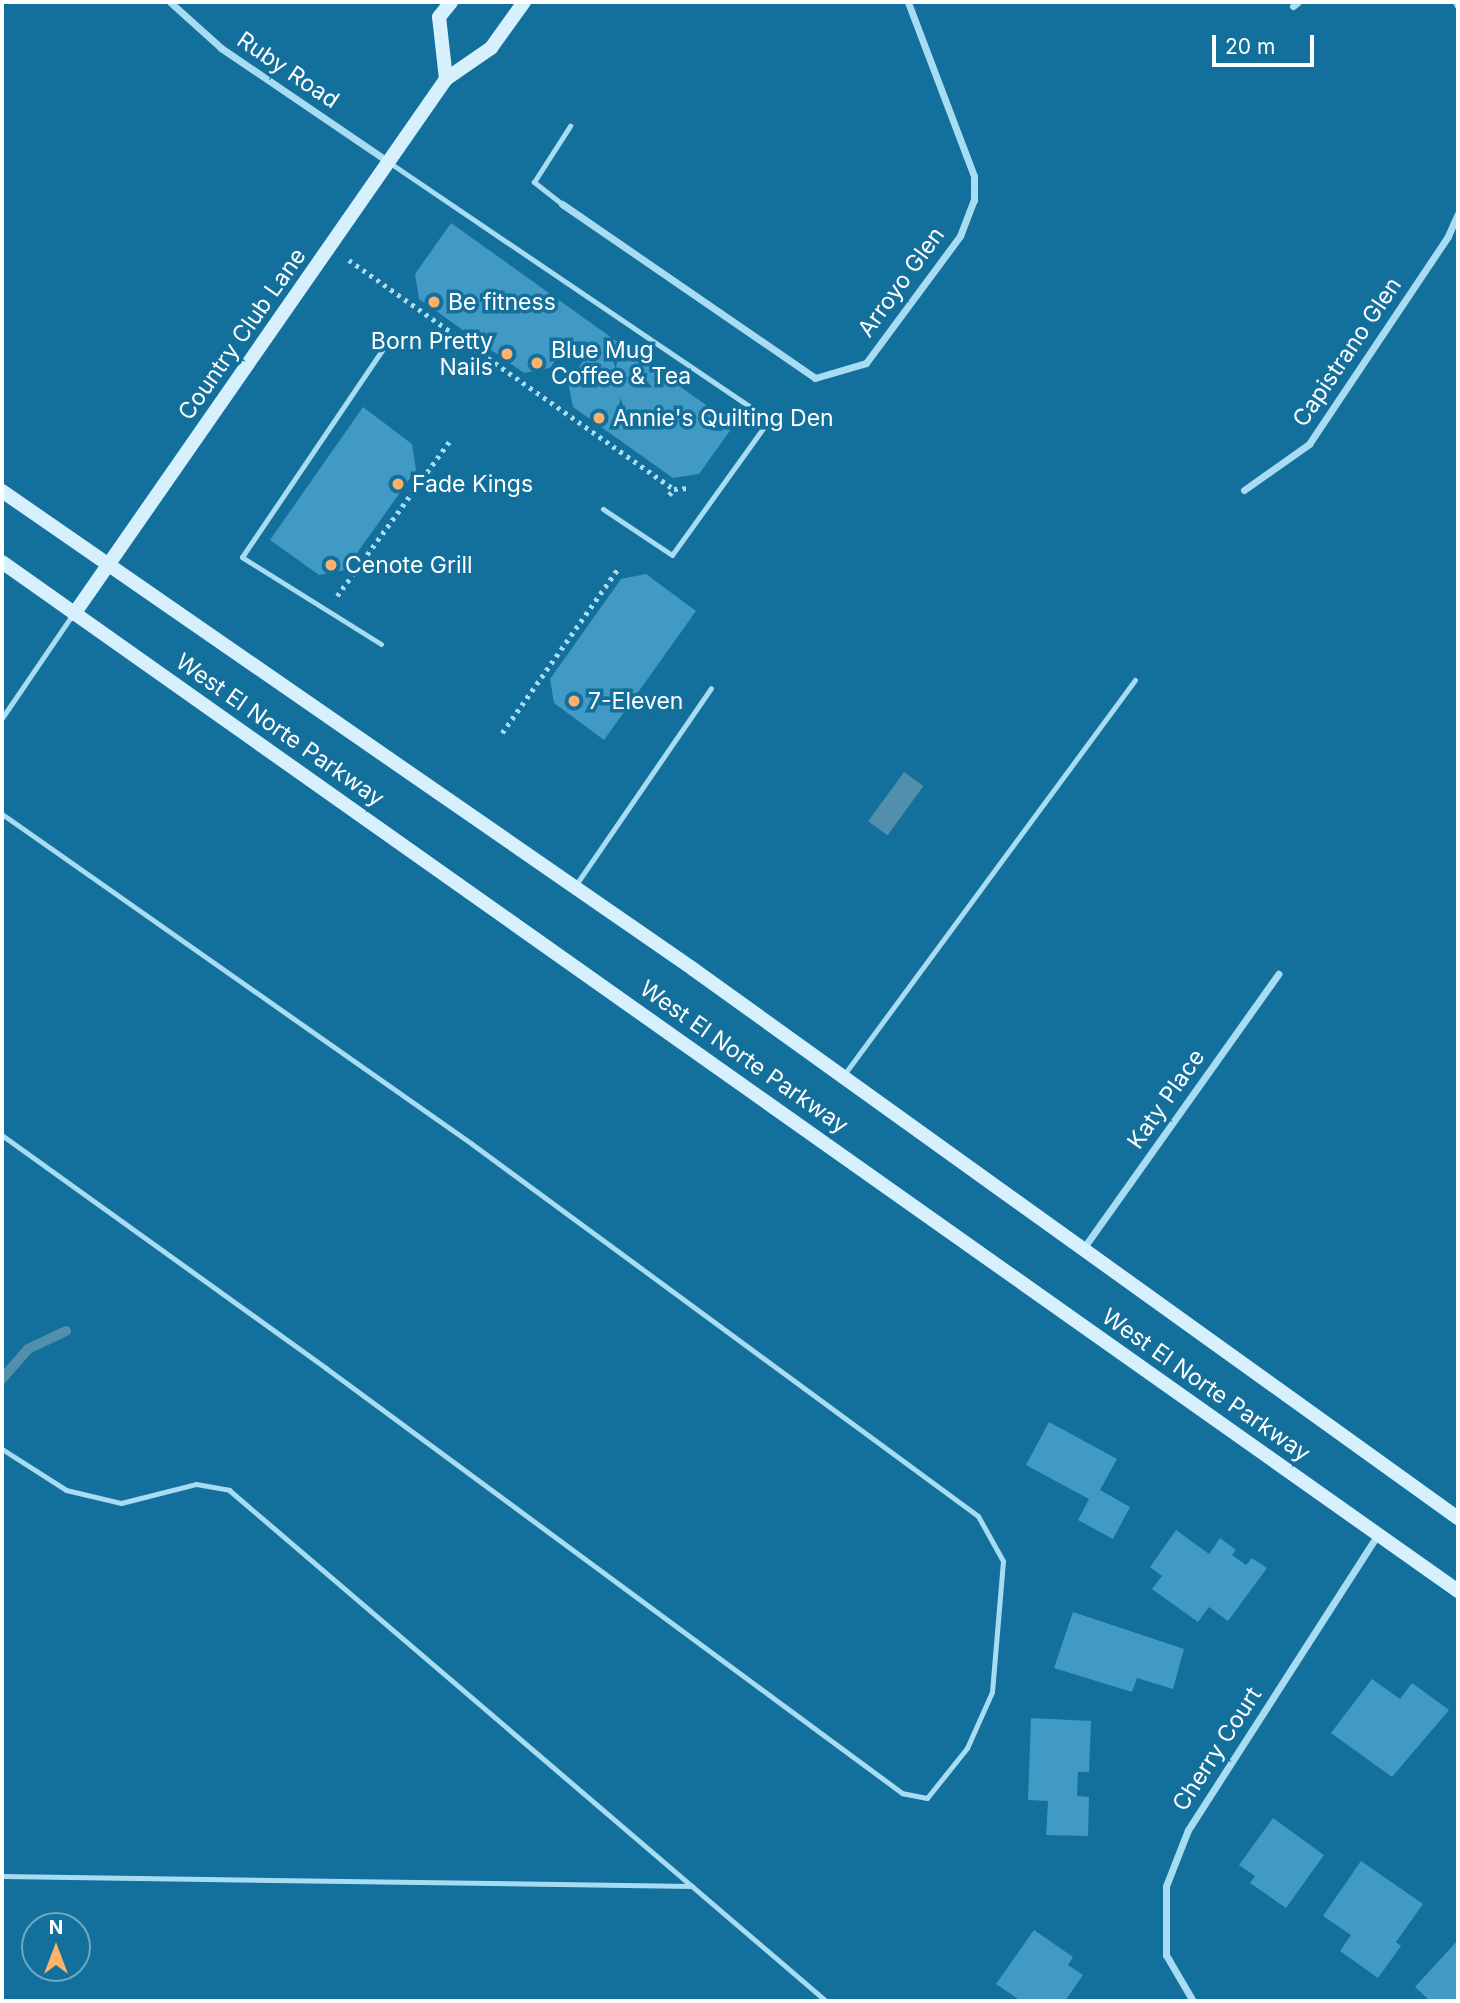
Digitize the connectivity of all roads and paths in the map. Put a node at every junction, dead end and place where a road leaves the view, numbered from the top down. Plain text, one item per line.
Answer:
1 (170, 2) edge
2 (451, 2) edge
3 (524, 2) edge
4 (908, 2) edge
5 (446, 79) junction
6 (570, 126) dead end
7 (390, 162) junction
8 (562, 204) joint
9 (1458, 214) edge
10 (331, 247) junction
11 (382, 350) dead end
12 (500, 367) junction
13 (497, 372) dead end
14 (452, 438) dead end
15 (690, 488) dead end
16 (674, 489) junction
17 (1244, 489) dead end
18 (2, 491) edge
19 (669, 495) dead end
20 (603, 509) dead end
21 (2, 562) edge
22 (108, 564) junction
23 (620, 566) dead end
24 (327, 610) junction
25 (74, 614) junction
26 (381, 644) dead end
27 (1135, 680) dead end
28 (711, 688) dead end
29 (2, 718) edge
30 (502, 733) dead end
31 (2, 814) edge
32 (575, 886) junction
33 (1278, 974) dead end
34 (843, 1076) junction
35 (2, 1135) edge
36 (1085, 1246) junction
37 (2, 1448) edge
38 (1458, 1518) edge
39 (1377, 1534) junction
40 (1458, 1591) edge
41 (2, 1876) edge
42 (692, 1886) junction
43 (826, 2001) edge
44 (1193, 2001) edge

1 - 7 street, Ruby Road
2 - 5 main road
3 - 5 main road, Country Club Lane
4 - 8 street, Arroyo Glen
5 - 7 main road, Country Club Lane
6 - 8 lane
7 - 10 main road, Country Club Lane
7 - 20 lane
9 - 17 street, Capistrano Glen
10 - 12 path
10 - 22 main road, Country Club Lane
11 - 24 lane
12 - 13 path
12 - 16 path
14 - 24 path
15 - 16 path
16 - 19 path
18 - 22 main road, West El Norte Parkway
21 - 25 main road, West El Norte Parkway
22 - 25 main road, Country Club Lane
22 - 32 main road, West El Norte Parkway
23 - 30 path
24 - 26 lane
25 - 29 lane
25 - 39 main road, West El Norte Parkway
27 - 34 lane
28 - 32 lane
31 - 35 lane
32 - 34 main road, West El Norte Parkway
33 - 36 street, Katy Place
34 - 36 main road, West El Norte Parkway
36 - 38 main road, West El Norte Parkway
37 - 42 lane
39 - 40 main road, West El Norte Parkway
39 - 44 street, Cherry Court
41 - 42 lane
42 - 43 lane

